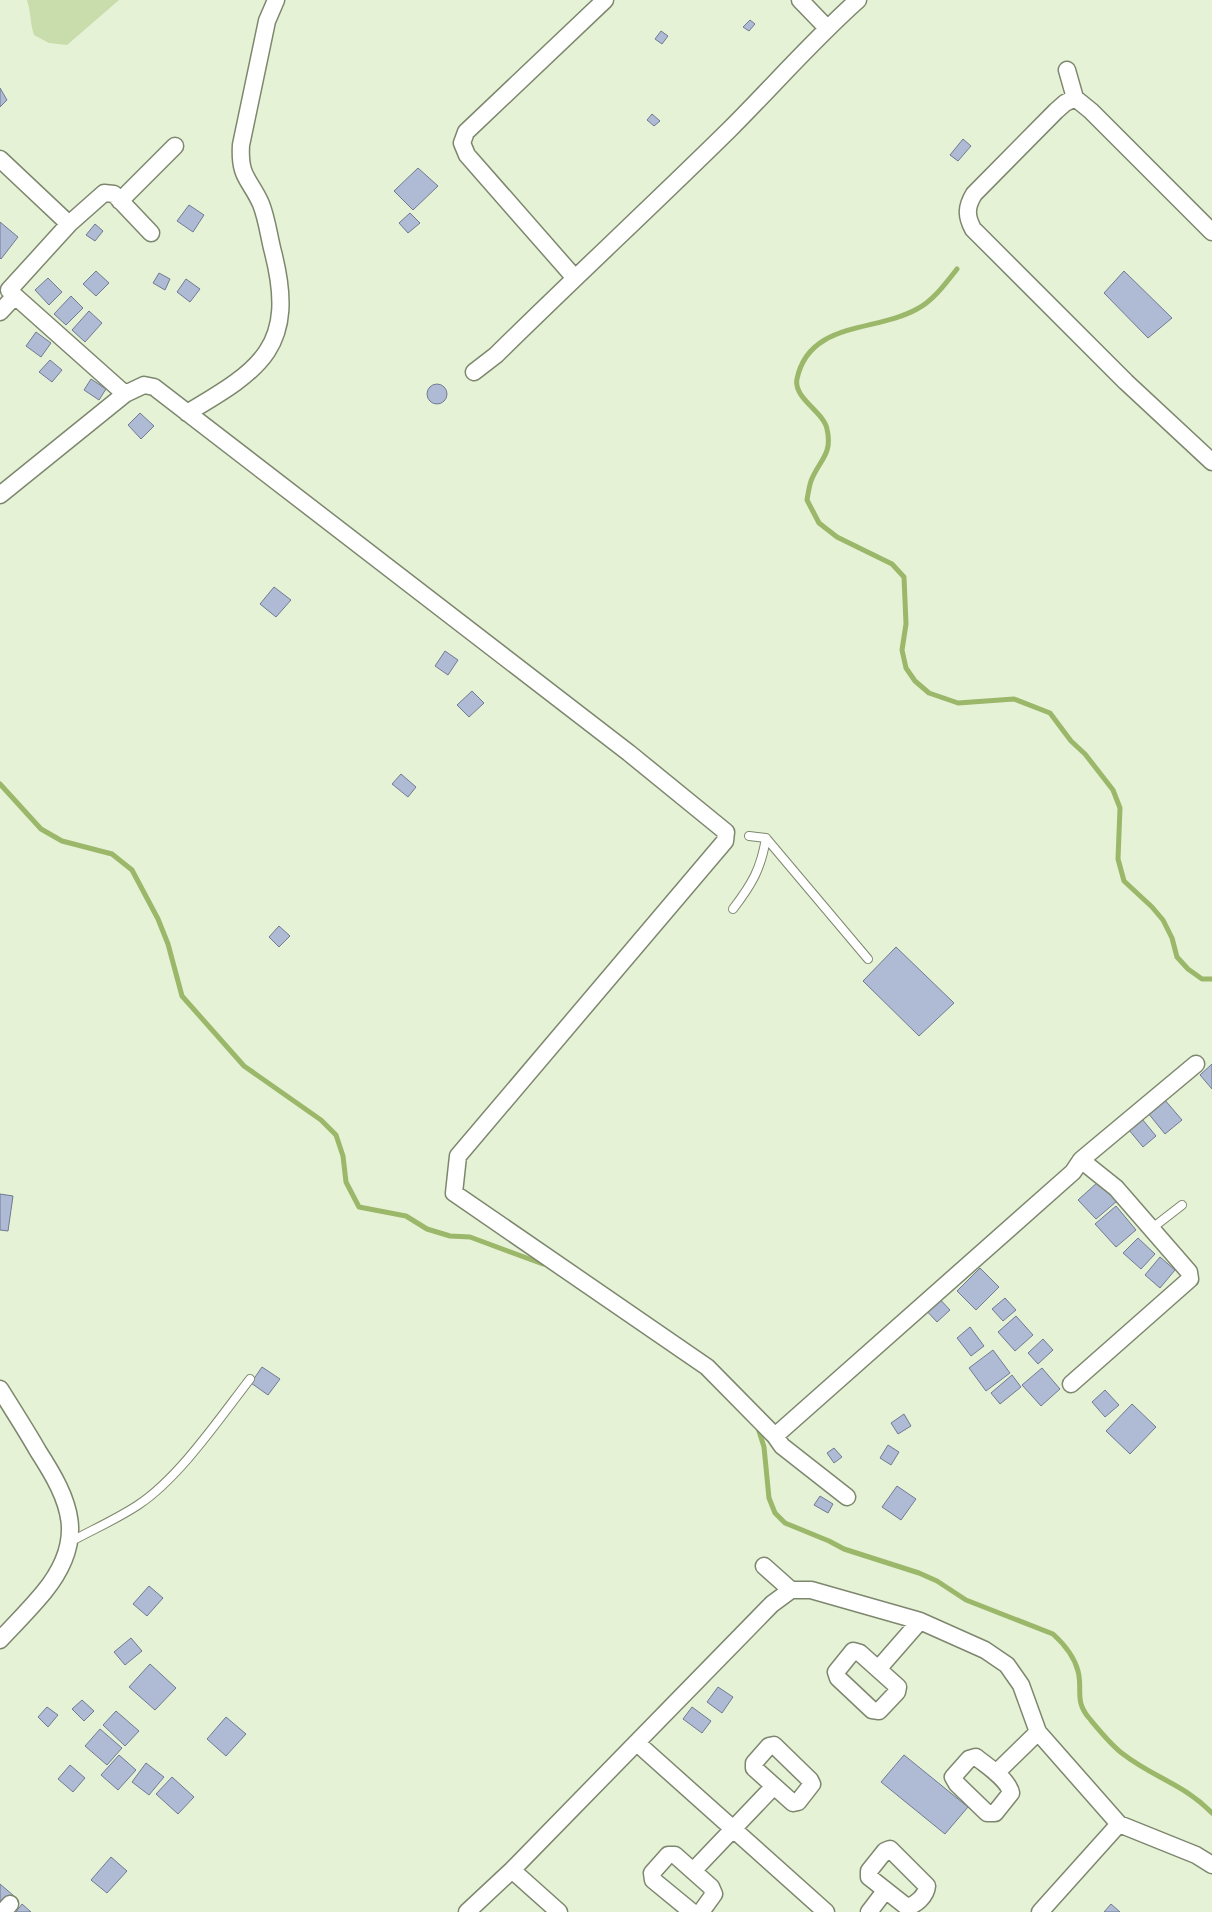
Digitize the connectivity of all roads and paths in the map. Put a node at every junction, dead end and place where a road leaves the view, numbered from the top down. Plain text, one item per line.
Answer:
1 (276, 0) edge
2 (605, 0) edge
3 (800, 0) edge
4 (858, 0) edge
5 (827, 28) junction
6 (1067, 70) dead end
7 (1076, 98) junction
8 (174, 146) dead end
9 (0, 159) edge
10 (120, 201) junction
11 (69, 224) junction
12 (1212, 232) edge
13 (151, 233) dead end
14 (574, 277) junction
15 (8, 289) edge
16 (0, 312) edge
17 (474, 372) dead end
18 (125, 394) junction
19 (187, 413) junction
20 (1212, 462) edge
21 (0, 496) edge
22 (749, 836) dead end
23 (766, 838) junction
24 (733, 909) dead end
25 (868, 959) dead end
26 (1196, 1064) dead end
27 (1081, 1160) junction
28 (1182, 1205) dead end
29 (1151, 1229) junction
30 (250, 1379) dead end
31 (1071, 1384) dead end
32 (0, 1389) edge
33 (775, 1436) junction
34 (847, 1497) dead end
35 (70, 1542) junction
36 (764, 1566) dead end
37 (791, 1590) junction
38 (920, 1621) junction
39 (0, 1640) edge
40 (878, 1668) dead end
41 (1038, 1732) junction
42 (637, 1743) junction
43 (996, 1773) dead end
44 (774, 1786) dead end
45 (1119, 1824) junction
46 (733, 1829) junction
47 (1212, 1866) edge
48 (512, 1870) junction
49 (693, 1871) junction
50 (885, 1891) dead end
51 (1046, 1910) edge
52 (467, 1912) edge
53 (559, 1912) edge
54 (692, 1912) edge
55 (701, 1912) edge
56 (826, 1912) edge
57 (868, 1912) edge

1 - 19 street
2 - 14 street
3 - 5 street
4 - 5 street
5 - 14 street
6 - 7 street
7 - 12 street
7 - 20 street
8 - 10 street
9 - 11 street
10 - 11 street
10 - 13 street
11 - 15 street
14 - 17 street
15 - 16 street
15 - 18 street
18 - 19 street
18 - 21 street
19 - 33 street
22 - 23 lane
23 - 24 lane
23 - 25 lane
26 - 27 street
27 - 29 street
27 - 33 street
28 - 29 lane
29 - 31 street
30 - 35 lane
32 - 35 street
33 - 34 street
35 - 39 street
36 - 37 street
37 - 38 street
37 - 42 street
38 - 40 street
38 - 41 street
41 - 43 street
41 - 45 street
42 - 46 street
42 - 48 street
44 - 46 street
45 - 47 street
45 - 51 street
46 - 49 street
46 - 56 street
48 - 52 street
48 - 53 street
49 - 54 street
49 - 55 street
50 - 57 street

